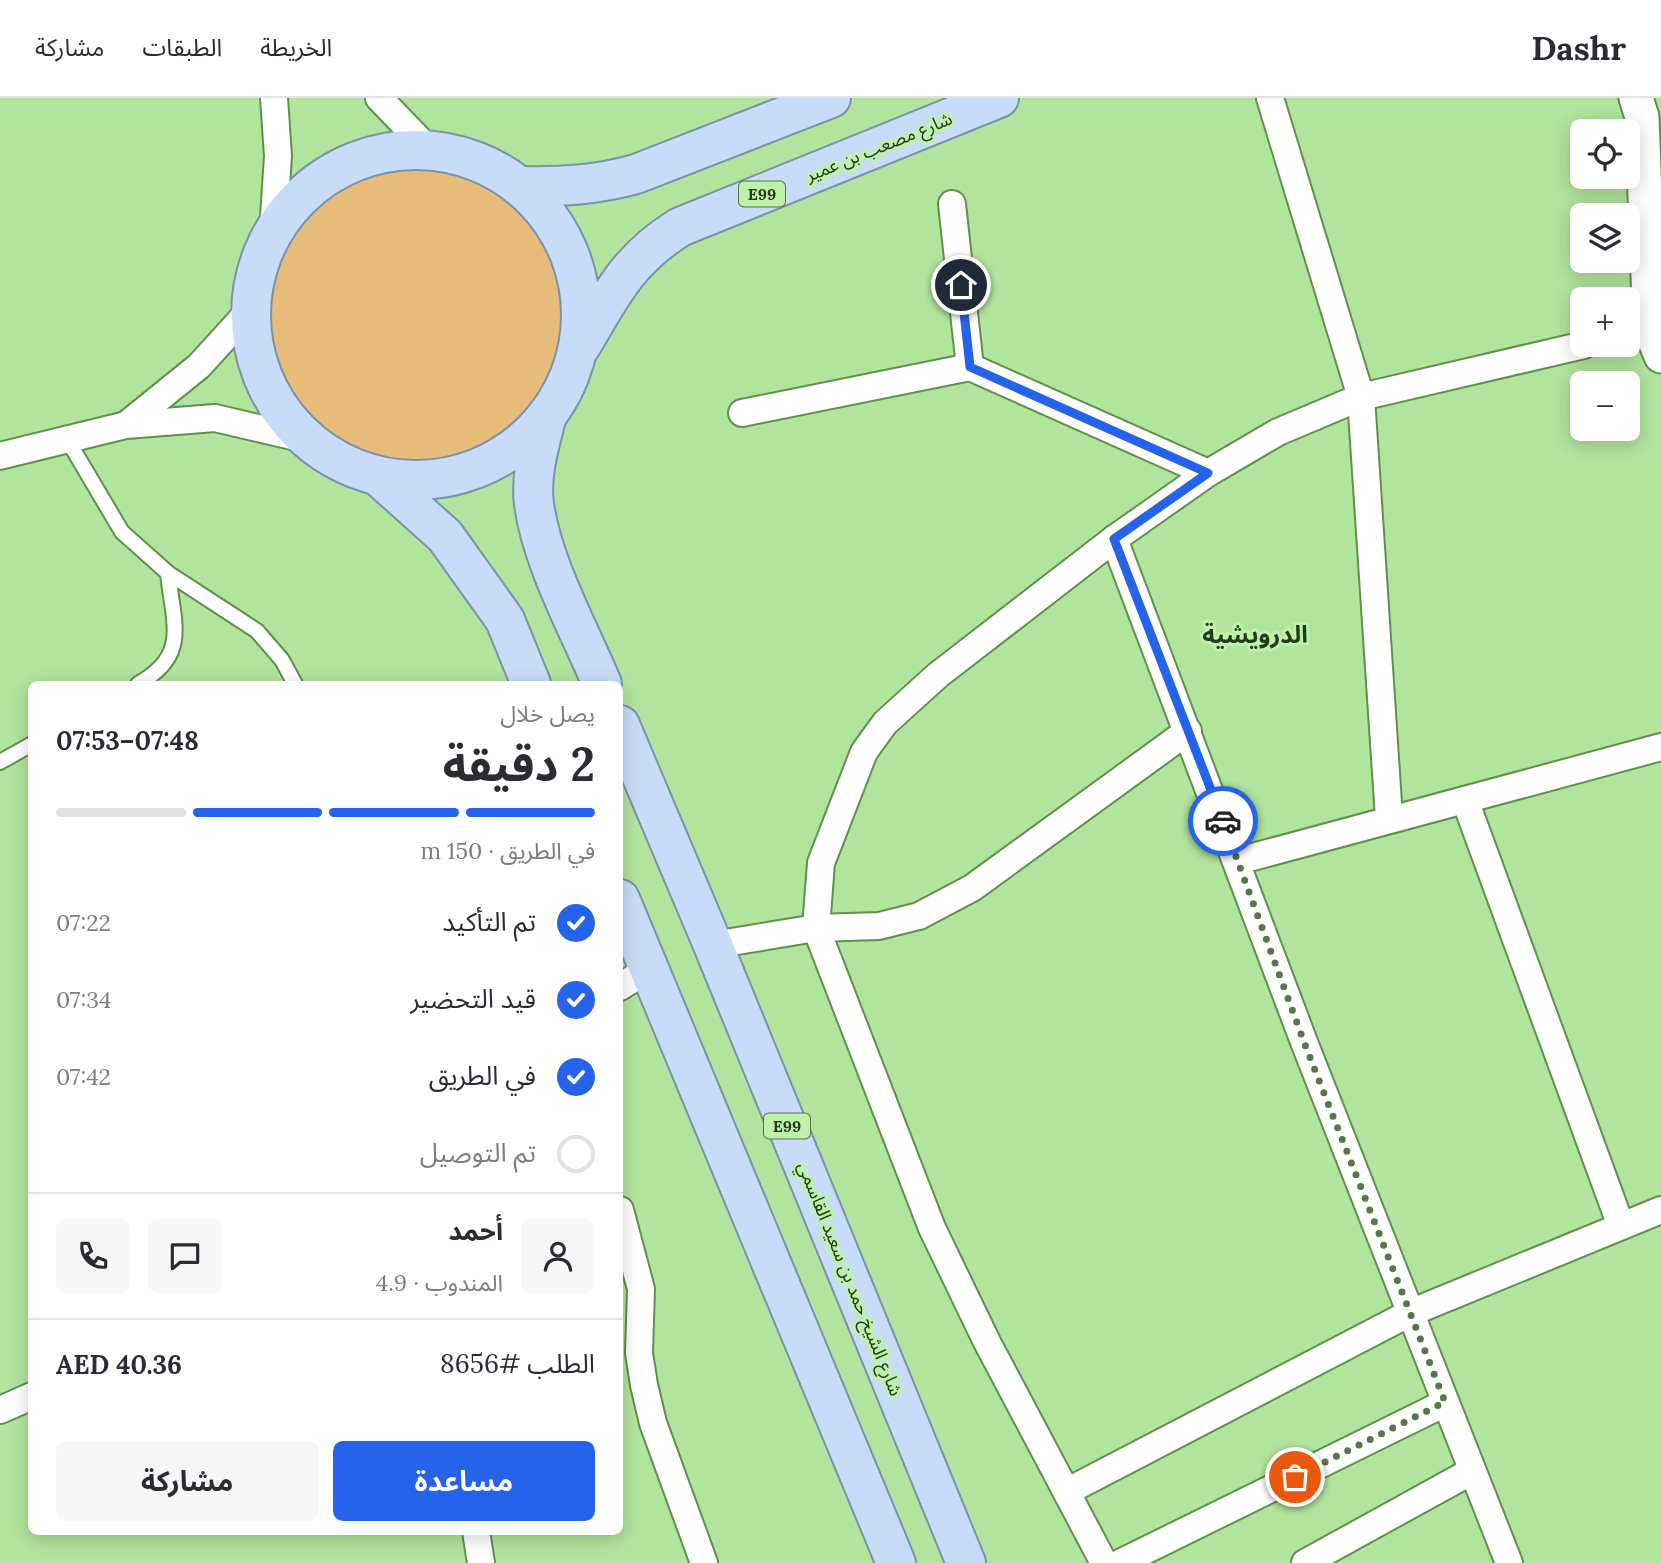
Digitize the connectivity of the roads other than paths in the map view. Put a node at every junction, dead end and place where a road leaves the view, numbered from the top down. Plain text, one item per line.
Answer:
1 (274, 98) edge
2 (379, 98) edge
3 (831, 98) edge
4 (999, 98) edge
5 (1269, 98) edge
6 (1636, 98) edge
7 (430, 151) junction
8 (519, 186) junction
9 (953, 204) dead end
10 (273, 232) junction
11 (250, 310) junction
12 (1646, 340) edge
13 (1570, 348) edge
14 (576, 354) junction
15 (970, 367) junction
16 (1361, 397) junction
17 (742, 413) dead end
18 (547, 415) junction
19 (127, 425) junction
20 (67, 439) junction
21 (305, 439) junction
22 (0, 456) edge
23 (1208, 473) junction
24 (378, 476) junction
25 (1114, 539) junction
26 (168, 573) junction
27 (143, 681) edge
28 (293, 681) edge
29 (530, 681) edge
30 (601, 681) edge
31 (1188, 731) junction
32 (623, 732) edge
33 (28, 746) edge
34 (1661, 747) edge
35 (0, 762) edge
36 (1465, 800) junction
37 (1389, 818) junction
38 (1238, 861) junction
39 (623, 916) edge
40 (816, 928) junction
41 (713, 945) junction
42 (634, 978) edge
43 (1661, 1210) edge
44 (623, 1221) edge
45 (1621, 1226) junction
46 (1410, 1313) junction
47 (28, 1398) edge
48 (1445, 1402) junction
49 (0, 1409) edge
50 (1472, 1471) junction
51 (1068, 1491) junction
52 (477, 1535) edge
53 (959, 1546) edge
54 (895, 1561) edge
55 (481, 1563) edge
56 (704, 1563) edge
57 (1104, 1563) edge
58 (1120, 1563) edge
59 (1305, 1563) edge
60 (1510, 1563) edge

1 - 10 street
2 - 7 street
3 - 8 main road
4 - 14 main road, شارع مصعب بن عمير / E99
5 - 16 street
6 - 12 street
7 - 8 main road
7 - 10 main road
8 - 14 main road
9 - 15 street
10 - 11 main road
11 - 19 street
11 - 21 main road
13 - 16 street
14 - 18 main road
15 - 17 street
15 - 23 street
16 - 23 street
16 - 37 street
18 - 24 main road
18 - 30 main road
19 - 20 street
19 - 21 street
20 - 22 street
20 - 26 lane
21 - 24 main road
23 - 25 street
24 - 29 main road
25 - 31 street
25 - 40 street
26 - 27 lane
26 - 28 lane
31 - 38 street
31 - 40 street
32 - 41 main road, شارع الشيخ حمد بن سعيد القاسمي / E99
33 - 35 lane
34 - 36 street
36 - 37 street
36 - 45 street
37 - 38 street
38 - 46 street
39 - 42 main road
40 - 41 street
40 - 51 street
41 - 53 main road, شارع الشيخ حمد بن سعيد القاسمي / E99
42 - 54 main road
43 - 45 street
44 - 56 street
45 - 46 street
46 - 48 street
46 - 51 street
47 - 49 street
48 - 50 street
48 - 58 street
50 - 59 street
50 - 60 street
51 - 57 street
52 - 55 street

